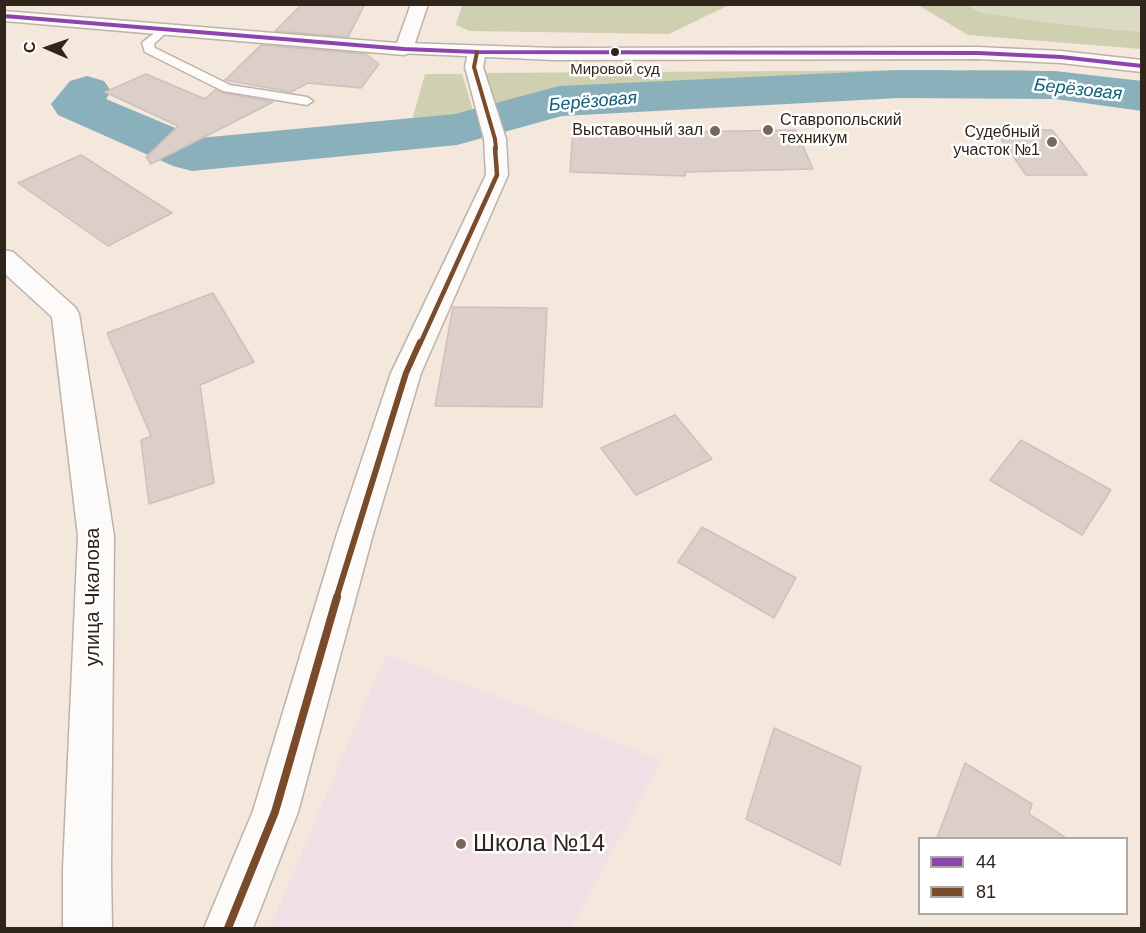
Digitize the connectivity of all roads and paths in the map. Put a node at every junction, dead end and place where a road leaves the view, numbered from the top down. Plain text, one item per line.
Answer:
1 (420, 4) edge
2 (4, 16) edge
3 (164, 28) junction
4 (404, 49) junction
5 (477, 52) junction
6 (1142, 66) edge
7 (307, 101) dead end
8 (4, 258) edge
9 (88, 928) edge
10 (228, 928) edge

1 - 4 street
2 - 3 street
3 - 4 street
3 - 7 lane
4 - 5 street
5 - 6 street
5 - 10 street
8 - 9 street, улица Чкалова

